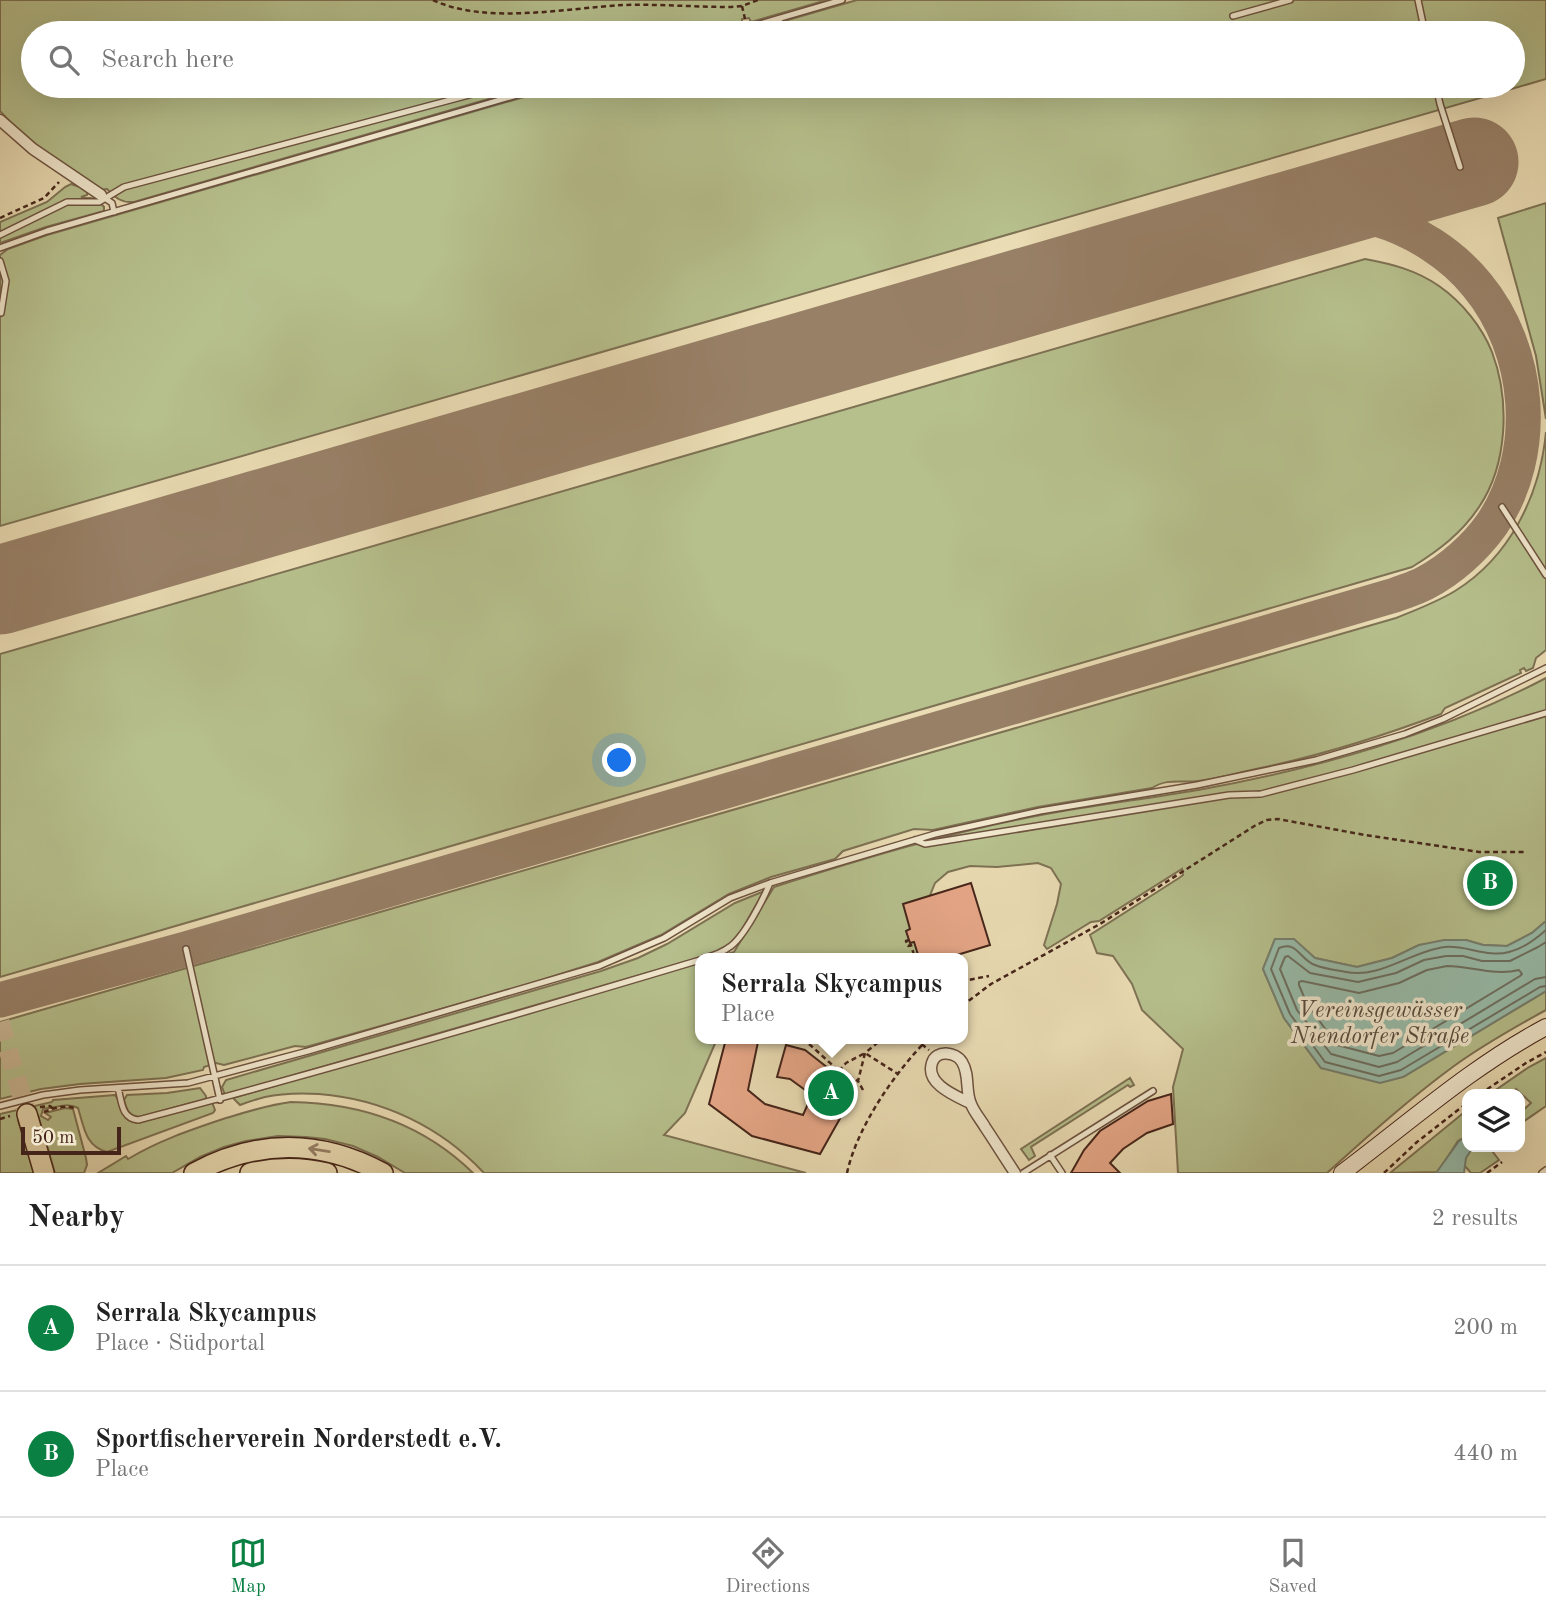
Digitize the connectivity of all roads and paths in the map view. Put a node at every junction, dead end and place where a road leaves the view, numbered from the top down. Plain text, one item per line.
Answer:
1 (433, 0) edge
2 (758, 0) edge
3 (842, 0) edge
4 (1290, 0) edge
5 (1418, 0) edge
6 (742, 6) junction
7 (1233, 16) dead end
8 (745, 19) edge
9 (779, 19) joint
10 (772, 21) edge
11 (1422, 21) edge
12 (458, 98) edge
13 (505, 98) edge
14 (1439, 98) edge
15 (0, 120) edge
16 (1460, 167) dead end
17 (66, 172) junction
18 (103, 197) junction
19 (114, 212) junction
20 (0, 218) edge
21 (0, 236) edge
22 (0, 248) edge
23 (0, 261) edge
24 (1, 313) edge
25 (1502, 507) dead end
26 (1546, 575) edge
27 (1546, 668) edge
28 (1546, 713) edge
29 (915, 840) junction
30 (1526, 852) dead end
31 (770, 883) junction
32 (909, 940) dead end
33 (186, 949) dead end
34 (717, 953) edge
35 (913, 953) edge
36 (695, 961) edge
37 (989, 976) dead end
38 (968, 980) edge
39 (968, 1001) edge
40 (1546, 1027) edge
41 (809, 1044) edge
42 (876, 1044) edge
43 (922, 1045) joint
44 (928, 1050) dead end
45 (1546, 1052) edge
46 (865, 1053) junction
47 (839, 1071) junction
48 (898, 1074) junction
49 (214, 1077) junction
50 (858, 1081) junction
51 (118, 1088) junction
52 (1487, 1089) edge
53 (863, 1090) dead end
54 (1153, 1091) dead end
55 (220, 1100) junction
56 (970, 1103) junction
57 (0, 1106) edge
58 (1462, 1107) edge
59 (53, 1109) junction
60 (76, 1109) dead end
61 (36, 1112) junction
62 (1385, 1141) junction
63 (1050, 1154) junction
64 (1502, 1162) dead end
65 (44, 1173) edge
66 (194, 1173) edge
67 (250, 1173) edge
68 (327, 1173) edge
69 (383, 1173) edge
70 (847, 1173) edge
71 (1015, 1173) edge
72 (1023, 1173) edge
73 (1062, 1173) edge
74 (1342, 1173) edge
75 (1357, 1173) edge
76 (1384, 1173) edge
77 (1488, 1173) edge

1 - 6 path
2 - 6 path
3 - 9 lane
4 - 7 lane
5 - 11 lane
6 - 8 path
9 - 10 lane
12 - 18 lane
13 - 19 lane
14 - 16 lane
15 - 17 street
17 - 18 street
17 - 20 path
18 - 19 lane
18 - 21 lane
19 - 22 lane
23 - 24 lane
25 - 26 lane
27 - 29 lane
28 - 29 lane
29 - 31 lane
30 - 39 path
31 - 34 lane
31 - 49 lane
32 - 35 path
33 - 49 lane
36 - 55 lane
37 - 38 path
40 - 62 main road
41 - 47 path
42 - 46 path
43 - 44 path
43 - 48 path
45 - 52 path
46 - 47 path
46 - 48 path
46 - 50 path
47 - 50 path
48 - 70 path
49 - 51 lane
49 - 55 lane
50 - 53 path
51 - 55 lane
51 - 57 lane
54 - 63 lane
56 - 56 street
56 - 71 street
58 - 76 path
59 - 60 path
59 - 61 path
59 - 61 path
61 - 65 highway
62 - 74 main road
62 - 75 main road
63 - 72 lane
63 - 73 lane
64 - 77 path
69 -> 66 highway
67 - 68 highway

